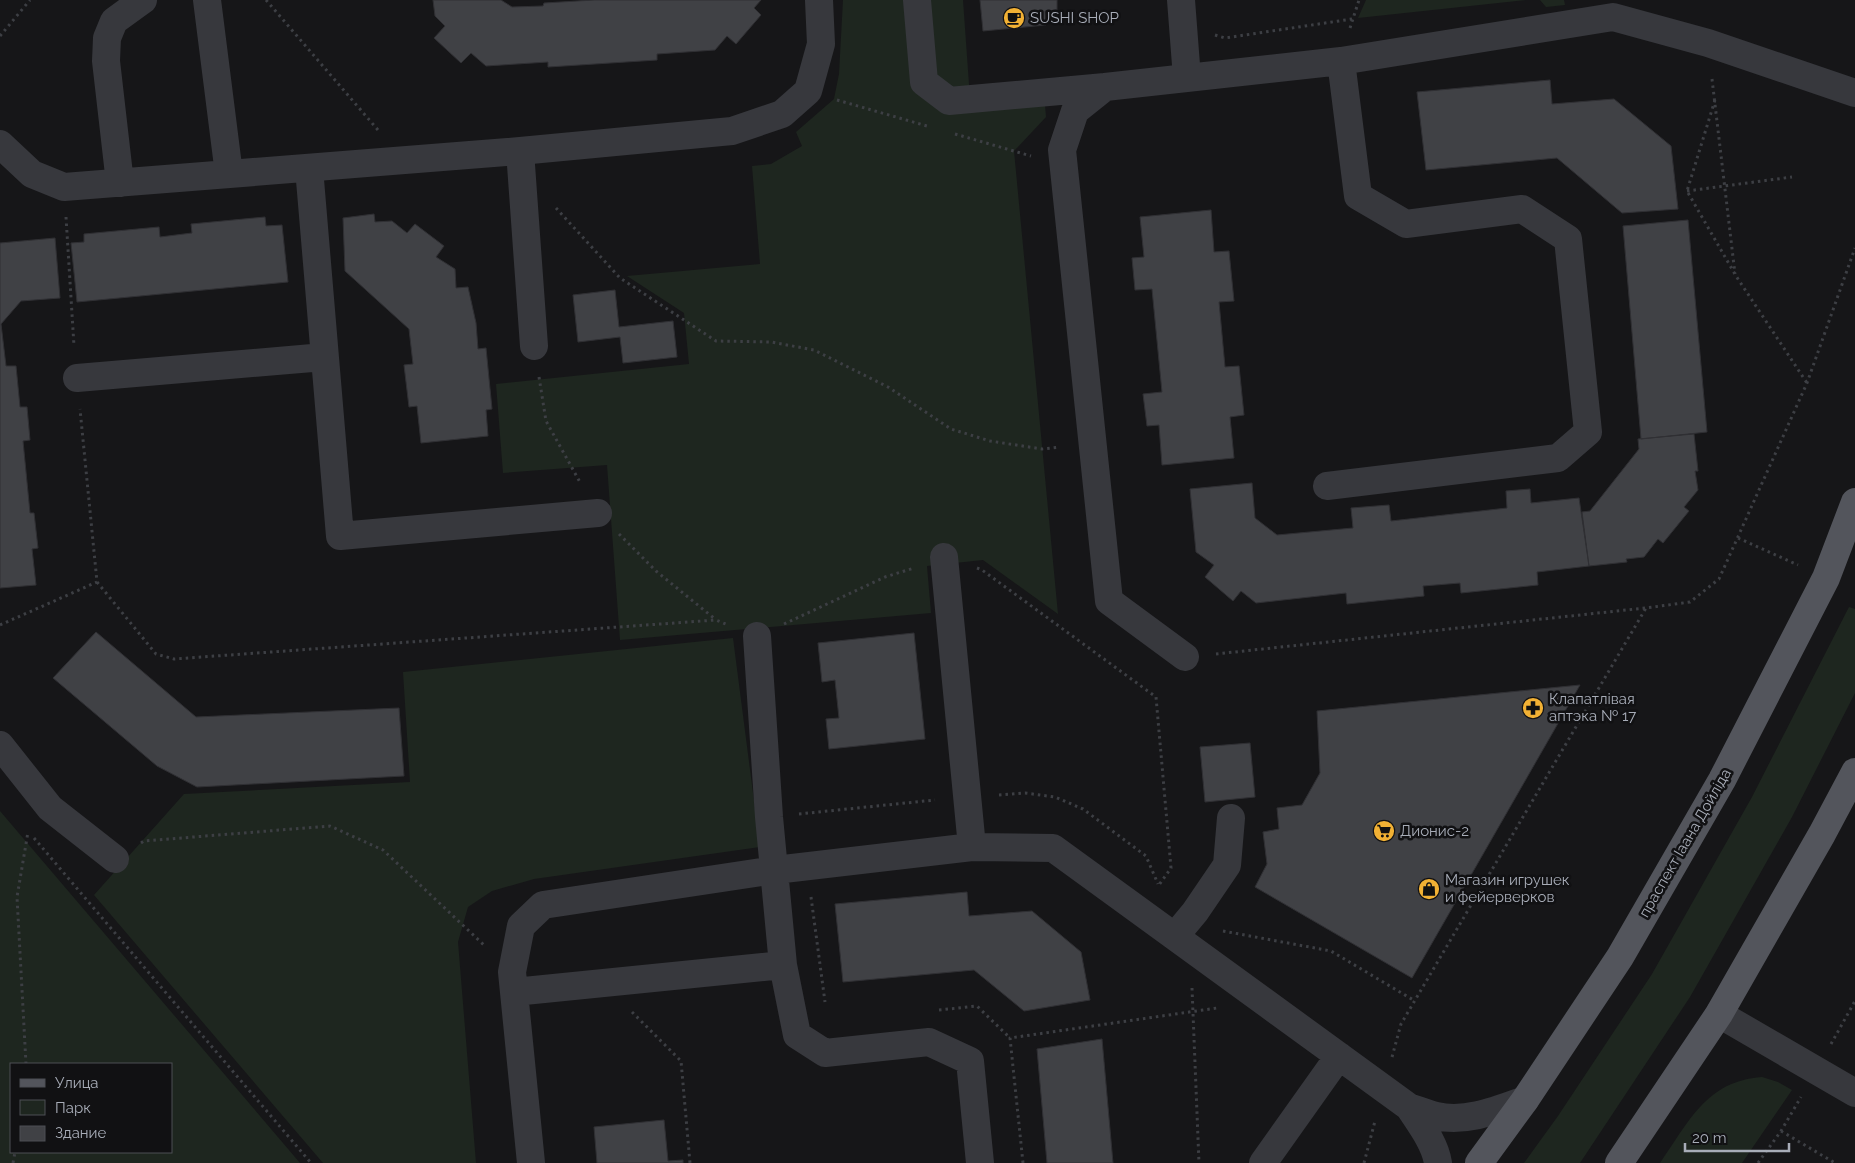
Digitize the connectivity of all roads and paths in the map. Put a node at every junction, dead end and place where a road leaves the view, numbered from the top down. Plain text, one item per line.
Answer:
1 (30, 0) edge
2 (143, 0) edge
3 (207, 0) edge
4 (266, 0) edge
5 (818, 0) edge
6 (917, 0) edge
7 (1181, 0) edge
8 (1352, 19) dead end
9 (1212, 32) dead end
10 (1, 34) edge
11 (1708, 43) junction
12 (1341, 61) junction
13 (1187, 78) junction
14 (1105, 87) junction
15 (1855, 93) edge
16 (1715, 100) junction
17 (520, 151) junction
18 (4, 153) edge
19 (404, 160) junction
20 (309, 168) junction
21 (229, 174) junction
22 (1792, 177) dead end
23 (120, 183) junction
24 (64, 187) junction
25 (1725, 187) junction
26 (1687, 191) junction
27 (554, 206) dead end
28 (1855, 248) edge
29 (1736, 276) junction
30 (534, 346) dead end
31 (324, 357) junction
32 (76, 378) junction
33 (1807, 383) junction
34 (1094, 444) junction
35 (1327, 486) dead end
36 (1855, 502) edge
37 (598, 513) dead end
38 (944, 557) junction
39 (97, 582) junction
40 (1646, 608) junction
41 (0, 625) edge
42 (757, 636) junction
43 (1185, 657) joint
44 (0, 745) edge
45 (1855, 772) edge
46 (1231, 818) dead end
47 (22, 825) dead end
48 (28, 832) junction
49 (972, 847) junction
50 (115, 859) joint
51 (807, 866) junction
52 (775, 870) junction
53 (1159, 886) dead end
54 (1182, 942) junction
55 (783, 965) junction
56 (513, 982) junction
57 (603, 983) junction
58 (826, 1002) dead end
59 (937, 1010) dead end
60 (1193, 1012) junction
61 (1719, 1014) junction
62 (1010, 1038) junction
63 (1339, 1056) junction
64 (26, 1063) edge
65 (1384, 1089) junction
66 (1855, 1094) edge
67 (1525, 1100) junction
68 (1409, 1107) junction
69 (311, 1163) edge
70 (531, 1163) edge
71 (690, 1163) edge
72 (980, 1163) edge
73 (1024, 1163) edge
74 (1199, 1163) edge
75 (1263, 1163) edge
76 (1364, 1163) edge
77 (1438, 1163) edge
78 (1479, 1163) edge
79 (1619, 1163) edge
80 (1758, 1163) edge
81 (1836, 1163) edge

1 - 10 path
2 - 23 street
3 - 21 street
4 - 19 path
5 - 17 street
6 - 14 street
7 - 13 street
8 - 9 path
11 - 12 street
11 - 15 street
11 - 16 path
12 - 13 street
12 - 35 street
13 - 14 street
14 - 34 street
16 - 25 path
16 - 26 path
17 - 19 street
17 - 30 street
18 - 24 street
19 - 20 street
20 - 21 street
20 - 31 street
21 - 23 street
22 - 25 path
23 - 24 street
24 - 32 path
25 - 26 path
25 - 29 path
26 - 29 path
27 - 34 path
28 - 33 path
29 - 33 path
31 - 32 street
31 - 37 street
32 - 39 path
33 - 40 path
34 - 43 street
36 - 67 main road, праспект Іаана Дойліда
38 - 42 path
38 - 49 street
38 - 53 path
39 - 41 path
39 - 42 path
40 - 43 path
40 - 65 path
42 - 52 street
44 - 50 street
45 - 61 main road
46 - 54 street
47 - 48 path
48 - 64 path
48 - 69 path
49 - 51 street
49 - 54 street
50 - 56 path
51 - 52 street
51 - 58 path
52 - 55 street
52 - 56 street
54 - 60 path
54 - 63 street
55 - 57 street
55 - 72 street
56 - 57 street
56 - 70 street
57 - 71 path
59 - 62 path
60 - 62 path
60 - 74 path
61 - 66 street
61 - 79 main road
62 - 73 path
63 - 65 street
63 - 75 street
65 - 68 street
65 - 76 path
67 - 68 street
67 - 78 main road, праспект Іаана Дойліда
68 - 77 street
80 - 81 path

